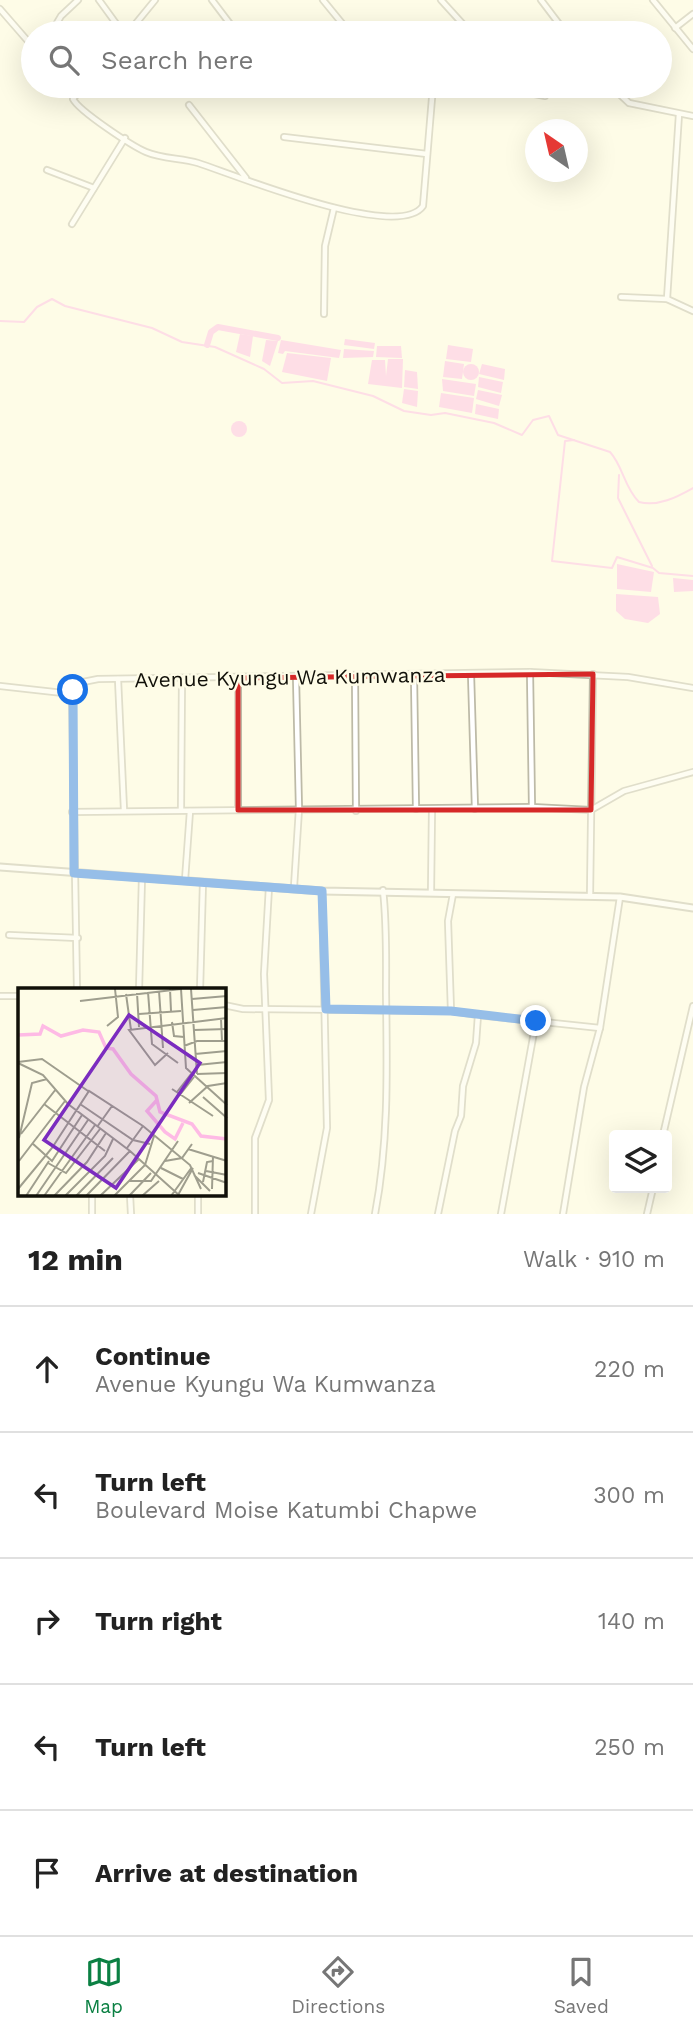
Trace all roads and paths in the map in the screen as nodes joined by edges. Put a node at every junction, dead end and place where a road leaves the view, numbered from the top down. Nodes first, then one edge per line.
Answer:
1 (78, 0) edge
2 (99, 0) edge
3 (155, 0) edge
4 (212, 0) edge
5 (323, 0) edge
6 (441, 0) edge
7 (541, 0) edge
8 (653, 0) edge
9 (0, 9) edge
10 (693, 13) edge
11 (58, 21) edge
12 (116, 21) edge
13 (136, 21) edge
14 (228, 21) edge
15 (340, 21) edge
16 (460, 21) edge
17 (557, 21) edge
18 (670, 21) edge
19 (672, 24) edge
20 (675, 28) junction
21 (21, 33) edge
22 (693, 49) edge
23 (75, 98) edge
24 (432, 98) edge
25 (624, 98) edge
26 (189, 105) dead end
27 (693, 110) edge
28 (683, 114) junction
29 (693, 116) edge
30 (284, 137) dead end
31 (125, 138) junction
32 (427, 154) junction
33 (47, 170) dead end
34 (248, 181) junction
35 (94, 188) junction
36 (334, 208) junction
37 (72, 224) dead end
38 (621, 297) dead end
39 (667, 299) junction
40 (693, 312) edge
41 (324, 314) dead end
42 (530, 672) junction
43 (471, 674) junction
44 (593, 674) junction
45 (355, 676) junction
46 (414, 676) junction
47 (296, 677) junction
48 (238, 678) junction
49 (182, 679) junction
50 (118, 680) junction
51 (0, 686) edge
52 (693, 688) edge
53 (72, 694) junction
54 (693, 772) edge
55 (533, 807) junction
56 (181, 809) junction
57 (299, 809) junction
58 (416, 809) junction
59 (432, 809) junction
60 (475, 809) junction
61 (124, 810) junction
62 (238, 810) junction
63 (591, 810) junction
64 (190, 811) junction
65 (356, 811) junction
66 (72, 812) junction
67 (0, 867) edge
68 (74, 873) junction
69 (142, 877) junction
70 (185, 880) junction
71 (203, 882) junction
72 (269, 886) junction
73 (294, 887) junction
74 (383, 890) junction
75 (322, 891) junction
76 (431, 892) junction
77 (453, 893) junction
78 (590, 896) junction
79 (620, 897) junction
80 (693, 908) edge
81 (9, 935) dead end
82 (78, 938) junction
83 (77, 988) edge
84 (139, 988) edge
85 (200, 988) edge
86 (0, 996) edge
87 (18, 996) edge
88 (226, 1006) edge
89 (693, 1006) edge
90 (267, 1008) junction
91 (326, 1009) junction
92 (387, 1009) junction
93 (451, 1011) junction
94 (478, 1015) junction
95 (536, 1021) junction
96 (600, 1028) junction
97 (664, 1130) edge
98 (652, 1193) edge
99 (92, 1196) edge
100 (130, 1196) edge
101 (198, 1196) edge
102 (92, 1214) edge
103 (131, 1214) edge
104 (198, 1214) edge
105 (255, 1214) edge
106 (311, 1214) edge
107 (375, 1214) edge
108 (438, 1214) edge
109 (501, 1214) edge
110 (563, 1214) edge
111 (647, 1214) edge

1 - 11 street
2 - 12 street
3 - 13 street
4 - 14 street
5 - 15 street
6 - 16 street
7 - 17 street
8 - 18 street
9 - 21 street
10 - 20 street
19 - 20 street
20 - 22 street
23 - 31 street
24 - 32 street
25 - 28 street
26 - 34 street
27 - 28 street
28 - 29 street
28 - 39 street
30 - 32 street
31 - 34 street
31 - 35 street
32 - 36 street
33 - 35 street
34 - 36 street
35 - 37 street
36 - 41 street
38 - 39 street
39 - 40 street
42 - 43 street, Avenue Kyungu Wa Kumwanza
42 - 44 street, Avenue Kyungu Wa Kumwanza
42 - 55 street
43 - 46 street, Avenue Kyungu Wa Kumwanza
43 - 60 street
44 - 52 street, Avenue Kyungu Wa Kumwanza
44 - 63 street
45 - 46 street, Avenue Kyungu Wa Kumwanza
45 - 47 street, Avenue Kyungu Wa Kumwanza
45 - 65 street
46 - 58 street
47 - 48 street, Avenue Kyungu Wa Kumwanza
47 - 57 street
48 - 49 street, Avenue Kyungu Wa Kumwanza
48 - 62 street
49 - 50 street, Avenue Kyungu Wa Kumwanza
49 - 56 street
50 - 53 street, Avenue Kyungu Wa Kumwanza
50 - 61 street
51 - 53 street
53 - 66 street
54 - 63 street
55 - 60 street
55 - 63 street
56 - 61 street
56 - 64 street
57 - 62 street
57 - 65 street
57 - 73 street
58 - 59 street
58 - 65 street
59 - 60 street
59 - 76 street
61 - 66 street
62 - 64 street
63 - 78 street
64 - 70 street
66 - 68 street
67 - 68 street
68 - 69 street
68 - 82 street
69 - 70 street
69 - 84 street
70 - 71 street
71 - 72 street
71 - 85 street
72 - 73 street
72 - 90 street
73 - 75 street
74 - 75 street
74 - 76 street
74 - 92 street
75 - 91 street
76 - 77 street
77 - 78 street
77 - 93 street
78 - 79 street
79 - 80 street
79 - 96 street
81 - 82 street
82 - 83 street
86 - 87 street
88 - 90 street
89 - 97 street
90 - 91 street
90 - 105 street
91 - 92 street
91 - 106 street
92 - 93 street
92 - 107 street
93 - 94 street
94 - 95 street
94 - 108 street
95 - 96 street
95 - 109 street
96 - 110 street
98 - 111 street
99 - 102 street
100 - 103 street
101 - 104 street

